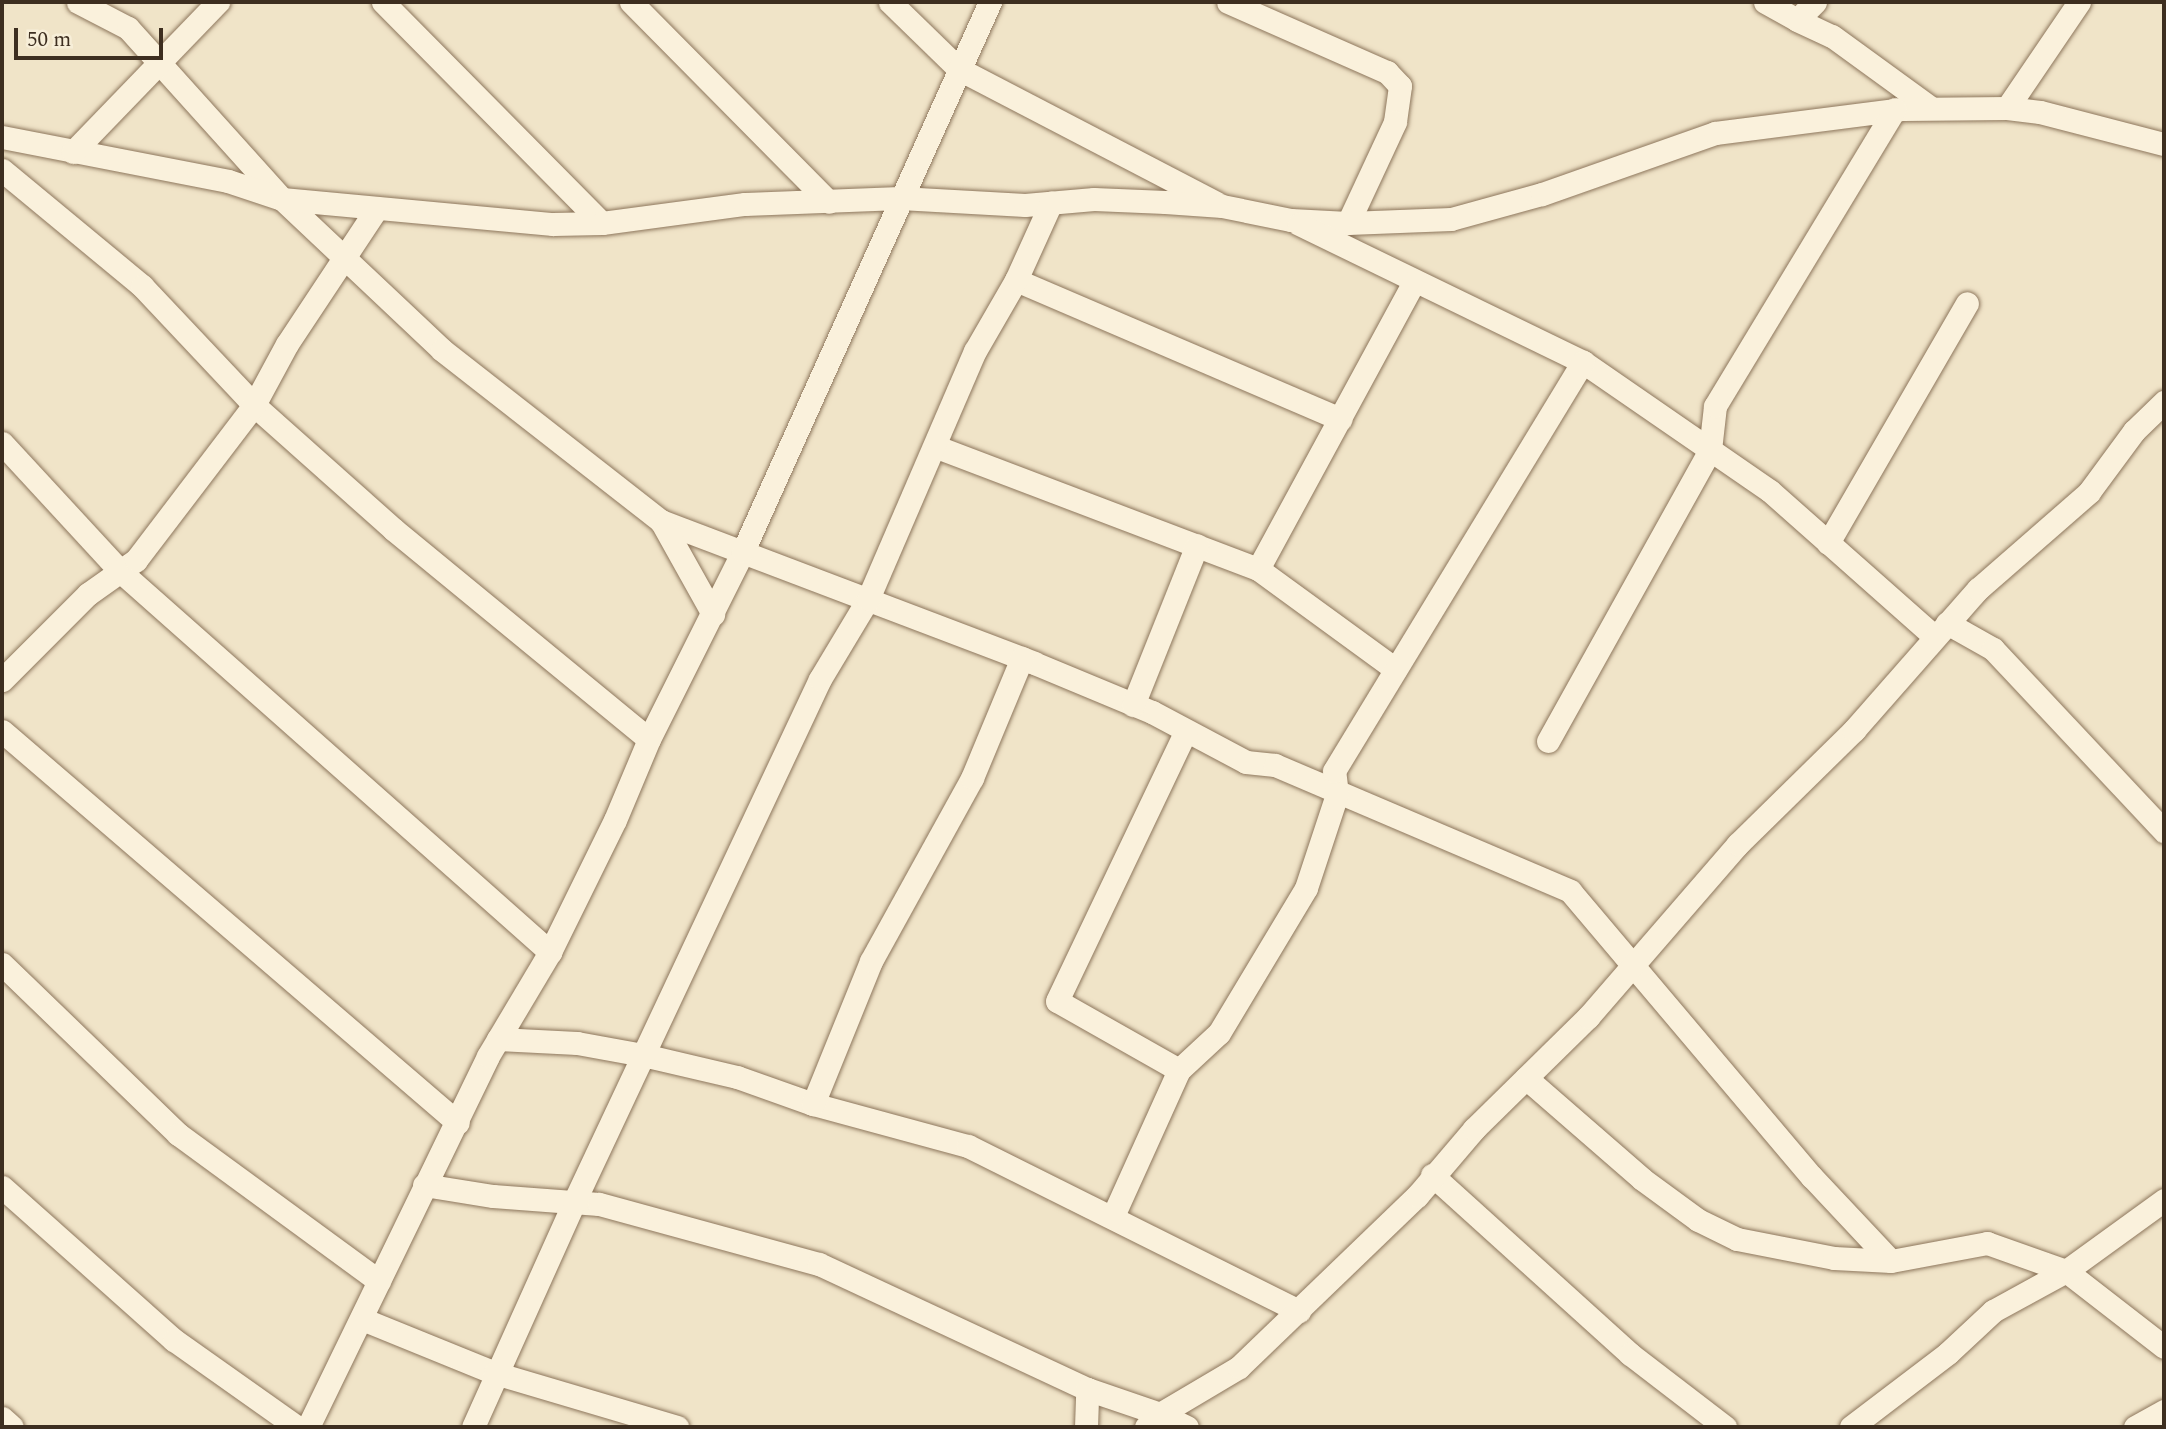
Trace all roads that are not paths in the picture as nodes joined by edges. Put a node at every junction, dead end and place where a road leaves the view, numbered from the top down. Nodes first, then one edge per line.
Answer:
1 (78, 2) edge
2 (218, 2) edge
3 (383, 2) edge
4 (631, 2) edge
5 (890, 2) edge
6 (990, 2) edge
7 (1228, 2) edge
8 (1765, 2) edge
9 (1815, 2) edge
10 (2079, 2) edge
11 (1797, 20) junction
12 (160, 61) junction
13 (959, 69) junction
14 (1931, 108) junction
15 (2007, 108) junction
16 (1895, 109) junction
17 (2, 137) edge
18 (2164, 144) edge
19 (73, 152) junction
20 (2, 170) edge
21 (900, 198) junction
22 (282, 199) junction
23 (829, 201) junction
24 (1051, 203) junction
25 (1222, 206) junction
26 (377, 208) junction
27 (1291, 220) junction
28 (602, 223) junction
29 (1348, 223) junction
30 (344, 259) junction
31 (1016, 280) junction
32 (1414, 282) junction
33 (1968, 303) dead end
34 (1583, 362) junction
35 (2164, 401) edge
36 (254, 405) junction
37 (1339, 419) junction
38 (2, 443) edge
39 (937, 447) junction
40 (1710, 450) junction
41 (662, 521) junction
42 (1828, 542) junction
43 (1198, 545) junction
44 (743, 551) junction
45 (1258, 569) junction
46 (120, 571) junction
47 (868, 599) junction
48 (713, 614) junction
49 (1941, 630) junction
50 (1022, 658) junction
51 (1395, 669) junction
52 (2, 681) edge
53 (1133, 705) junction
54 (2, 731) edge
55 (1186, 731) junction
56 (649, 739) junction
57 (1549, 741) dead end
58 (1337, 794) junction
59 (2164, 831) edge
60 (550, 952) junction
61 (2, 964) edge
62 (1636, 964) junction
63 (498, 1039) junction
64 (643, 1055) junction
65 (1179, 1070) junction
66 (1526, 1078) junction
67 (813, 1104) junction
68 (458, 1123) junction
69 (1432, 1175) junction
70 (424, 1185) junction
71 (2, 1187) edge
72 (2164, 1200) edge
73 (574, 1202) junction
74 (1112, 1216) junction
75 (1891, 1261) junction
76 (2066, 1271) junction
77 (379, 1281) junction
78 (1299, 1311) junction
79 (362, 1319) junction
80 (2164, 1347) edge
81 (495, 1373) junction
82 (1087, 1389) junction
83 (2164, 1411) edge
84 (2, 1418) edge
85 (1153, 1421) edge
86 (12, 1427) edge
87 (297, 1427) edge
88 (308, 1427) edge
89 (473, 1427) edge
90 (677, 1427) edge
91 (1086, 1427) edge
92 (1187, 1427) edge
93 (1725, 1427) edge
94 (1851, 1427) edge
95 (2135, 1427) edge

1 - 12 street
2 - 12 street
3 - 28 street
4 - 23 street
5 - 13 street
6 - 13 street
7 - 29 street
8 - 11 street
9 - 11 street
10 - 15 street
11 - 14 street
12 - 19 street
12 - 22 street
13 - 21 street
13 - 25 street
14 - 15 street
14 - 16 street
15 - 18 street
16 - 29 street
16 - 40 street
17 - 19 street
19 - 22 street
20 - 36 street
21 - 23 street
21 - 24 street
21 - 44 street
22 - 26 street
22 - 30 street
23 - 28 street
24 - 25 street
24 - 31 street
25 - 27 street
26 - 28 street
26 - 30 street
27 - 29 street
27 - 32 street
30 - 36 street
30 - 41 street
31 - 37 street
31 - 39 street
32 - 34 street
32 - 37 street
33 - 42 street
34 - 40 street
34 - 51 street
35 - 49 street
36 - 46 street
36 - 56 street
37 - 45 street
38 - 46 street
39 - 43 street
39 - 47 street
40 - 42 street
40 - 57 street
41 - 44 street
41 - 48 street
42 - 49 street
43 - 45 street
43 - 53 street
44 - 47 street
44 - 48 street
45 - 51 street
46 - 52 street
46 - 60 street
47 - 50 street
47 - 64 street
48 - 56 street
49 - 59 street
49 - 62 street
50 - 53 street
50 - 67 street
51 - 58 street
53 - 55 street
54 - 68 street
55 - 58 street
55 - 65 street
56 - 60 street
58 - 62 street
58 - 65 street
60 - 63 street
61 - 77 street
62 - 66 street
62 - 75 street
63 - 64 street
63 - 68 street
64 - 67 street
64 - 73 street
65 - 74 street
66 - 69 street
66 - 75 street
67 - 74 street
68 - 70 street
69 - 78 street
69 - 93 street
70 - 73 street
70 - 77 street
71 - 87 street
72 - 76 street
73 - 81 street
73 - 82 street
74 - 78 street
75 - 76 street
76 - 80 street
76 - 94 street
77 - 79 street
78 - 85 street
79 - 81 street
79 - 88 street
81 - 89 street
81 - 90 street
82 - 85 street
82 - 91 street
83 - 95 street
84 - 86 street
85 - 92 street

